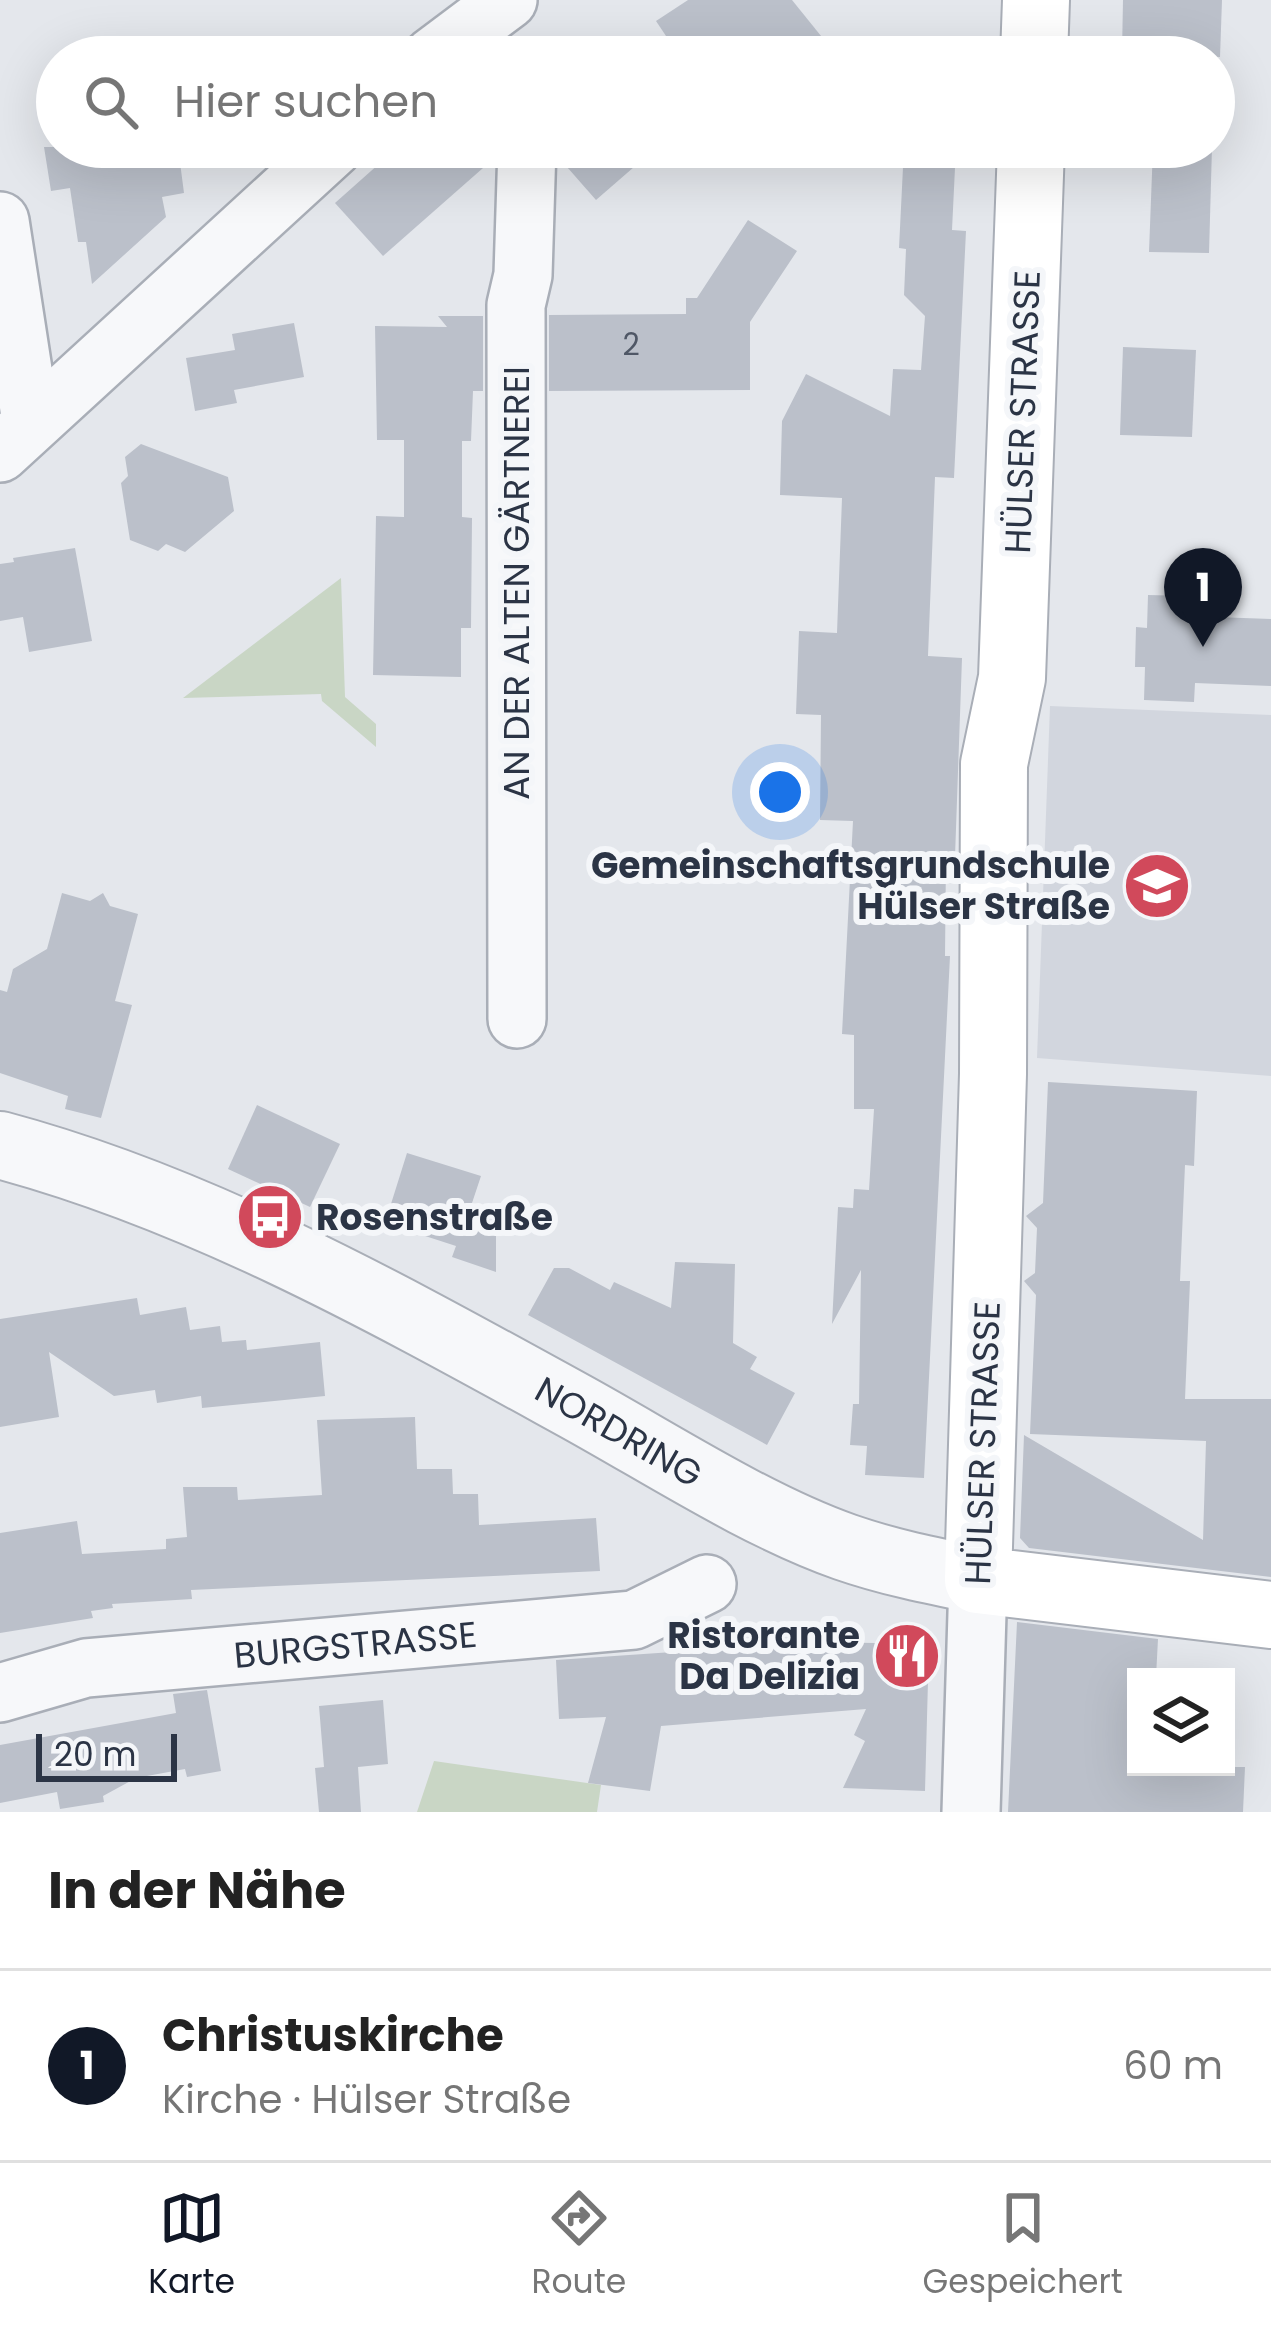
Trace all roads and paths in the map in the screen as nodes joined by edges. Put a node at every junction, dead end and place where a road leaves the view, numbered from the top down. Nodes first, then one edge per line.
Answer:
1 (508, 0) edge
2 (1036, 0) edge
3 (463, 36) edge
4 (1035, 36) edge
5 (311, 168) edge
6 (526, 168) edge
7 (1030, 168) edge
8 (0, 221) edge
9 (16, 438) edge
10 (517, 1019) dead end
11 (0, 1145) edge
12 (978, 1580) junction
13 (706, 1584) dead end
14 (1271, 1615) edge
15 (0, 1693) edge
16 (971, 1812) edge

1 - 3 street
2 - 4 main road
5 - 9 street
6 - 10 street, AN DER ALTEN GÄRTNEREI
7 - 12 main road, HÜLSER STRASSE
8 - 9 street
11 - 12 street, NORDRING
12 - 14 main road, NORDRING
12 - 16 street, HÜLSER STRASSE
13 - 15 street, BURGSTRASSE

